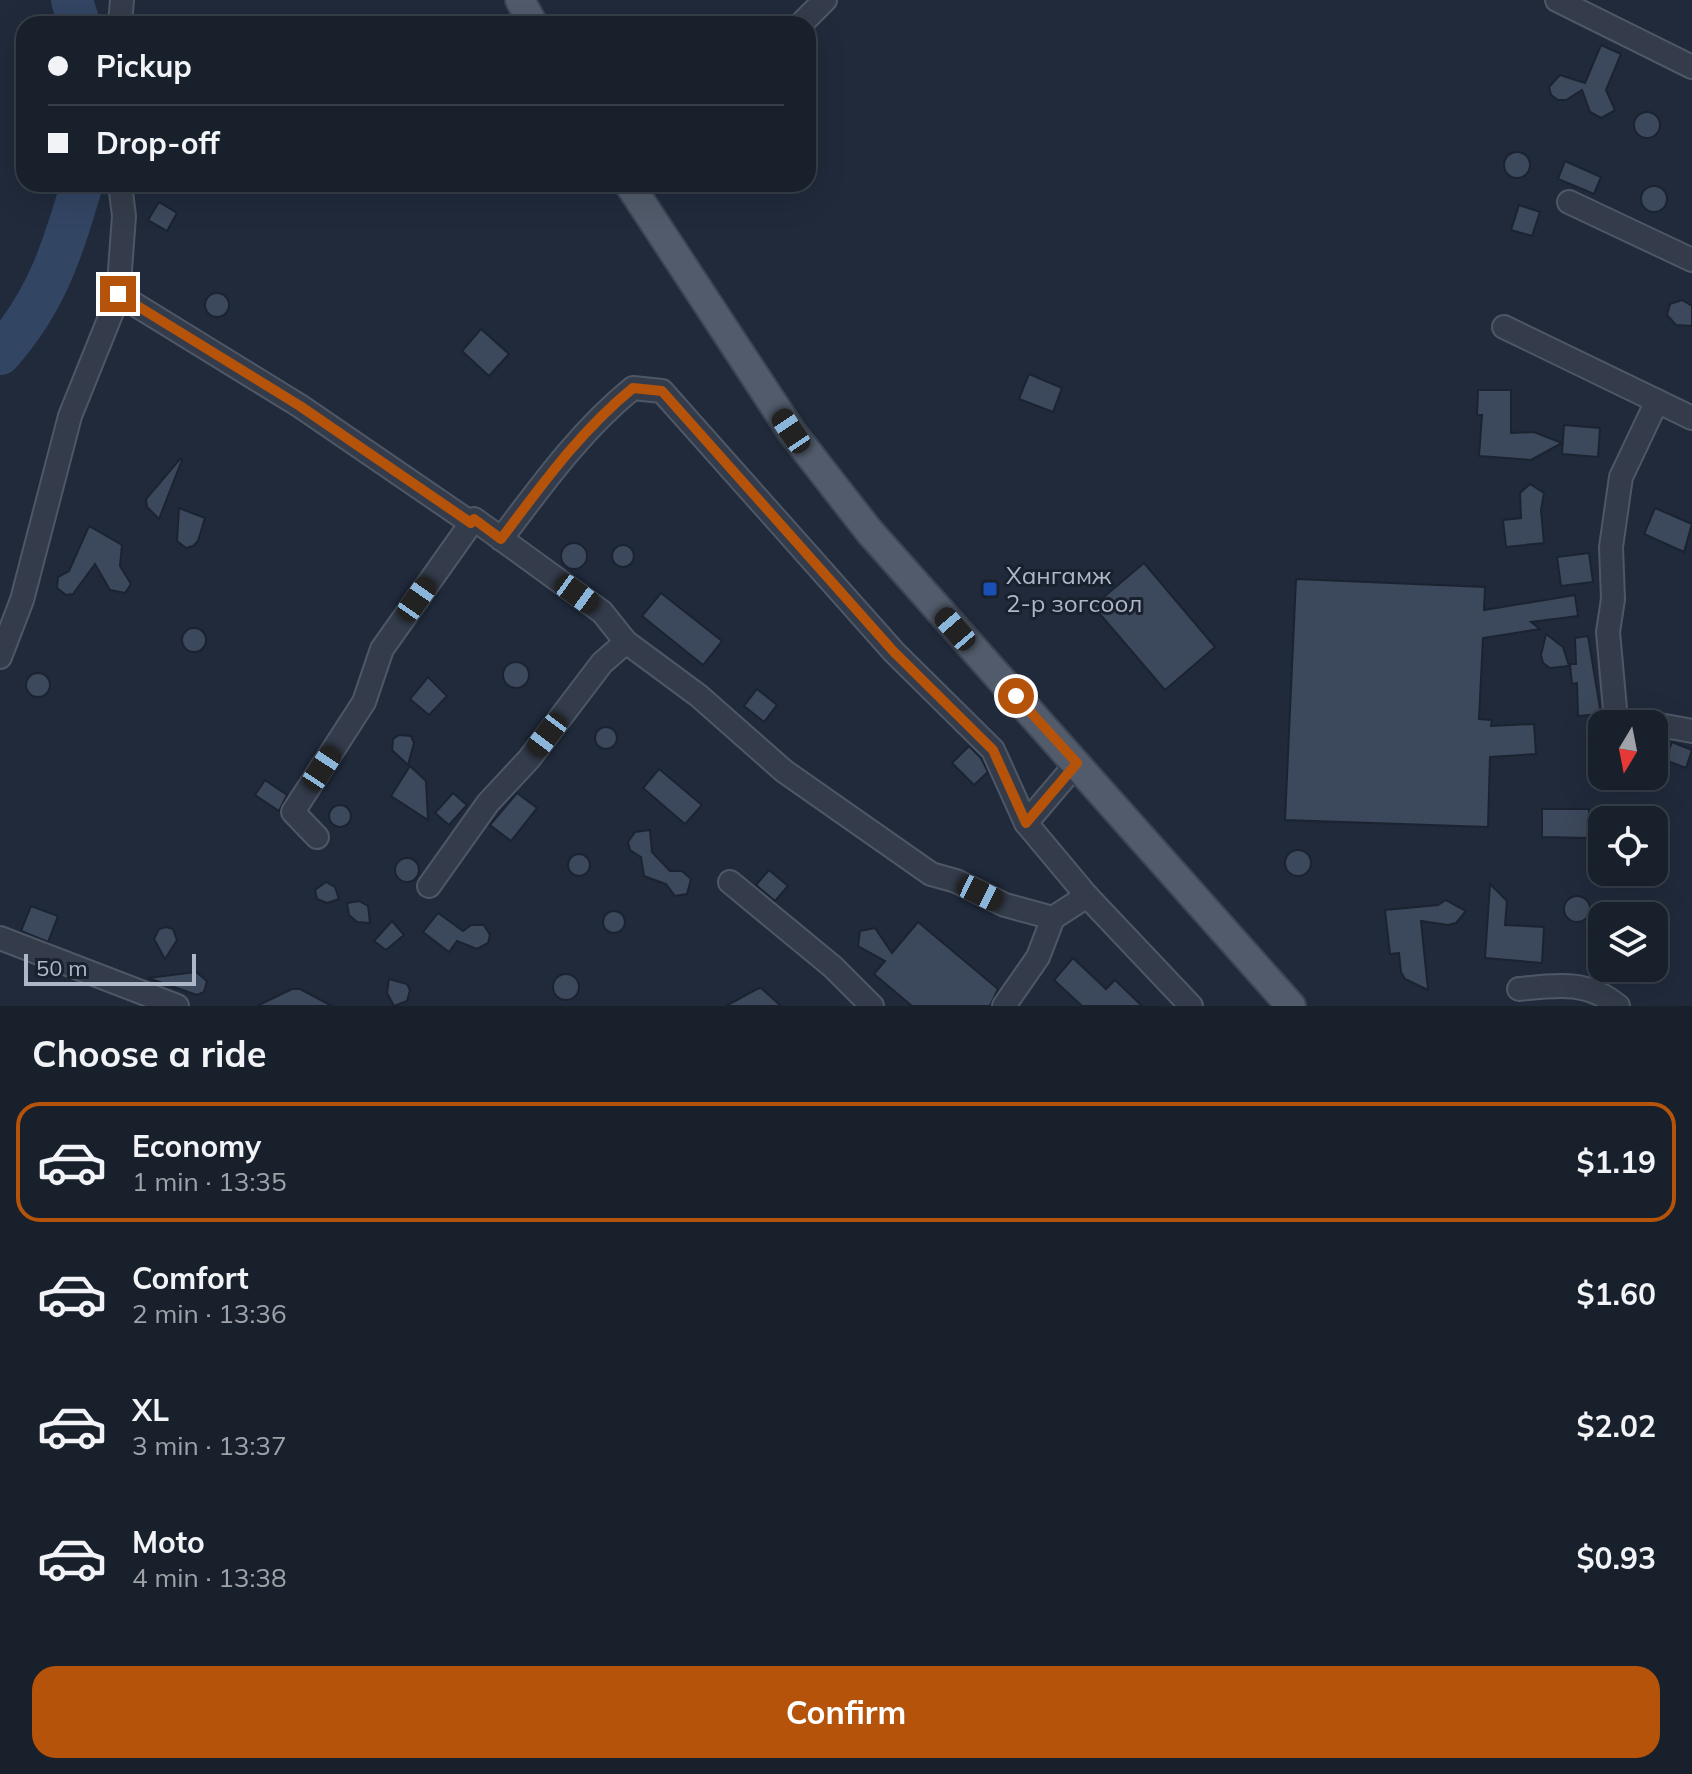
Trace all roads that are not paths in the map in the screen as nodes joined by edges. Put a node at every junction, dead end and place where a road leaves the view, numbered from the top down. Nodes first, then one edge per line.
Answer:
1 (825, 0) edge
2 (1557, 0) edge
3 (809, 16) edge
4 (1692, 67) edge
5 (121, 192) edge
6 (637, 192) edge
7 (1569, 202) dead end
8 (1692, 260) edge
9 (118, 294) junction
10 (1504, 327) dead end
11 (1657, 401) junction
12 (1692, 418) edge
13 (471, 523) junction
14 (501, 539) junction
15 (626, 642) junction
16 (0, 657) edge
17 (1615, 710) edge
18 (1668, 727) edge
19 (1692, 731) edge
20 (1077, 763) junction
21 (1026, 823) junction
22 (317, 837) dead end
23 (730, 882) dead end
24 (429, 886) dead end
25 (1087, 896) junction
26 (1053, 918) junction
27 (0, 938) edge
28 (1519, 989) dead end
29 (177, 1006) edge
30 (872, 1006) edge
31 (1004, 1006) edge
32 (1191, 1006) edge
33 (1291, 1006) edge
34 (1618, 1006) edge

1 - 3 street
2 - 4 street
5 - 9 street
6 - 20 main road
7 - 8 street
9 - 13 street
9 - 16 street
10 - 11 street
11 - 12 street
11 - 17 street
13 - 14 street
13 - 22 street
14 - 15 street
14 - 21 street
15 - 24 street
15 - 26 street
18 - 19 street
20 - 21 street
20 - 33 main road
21 - 25 street
23 - 30 street
25 - 26 street
25 - 32 street
26 - 31 street
27 - 29 street
28 - 34 street

